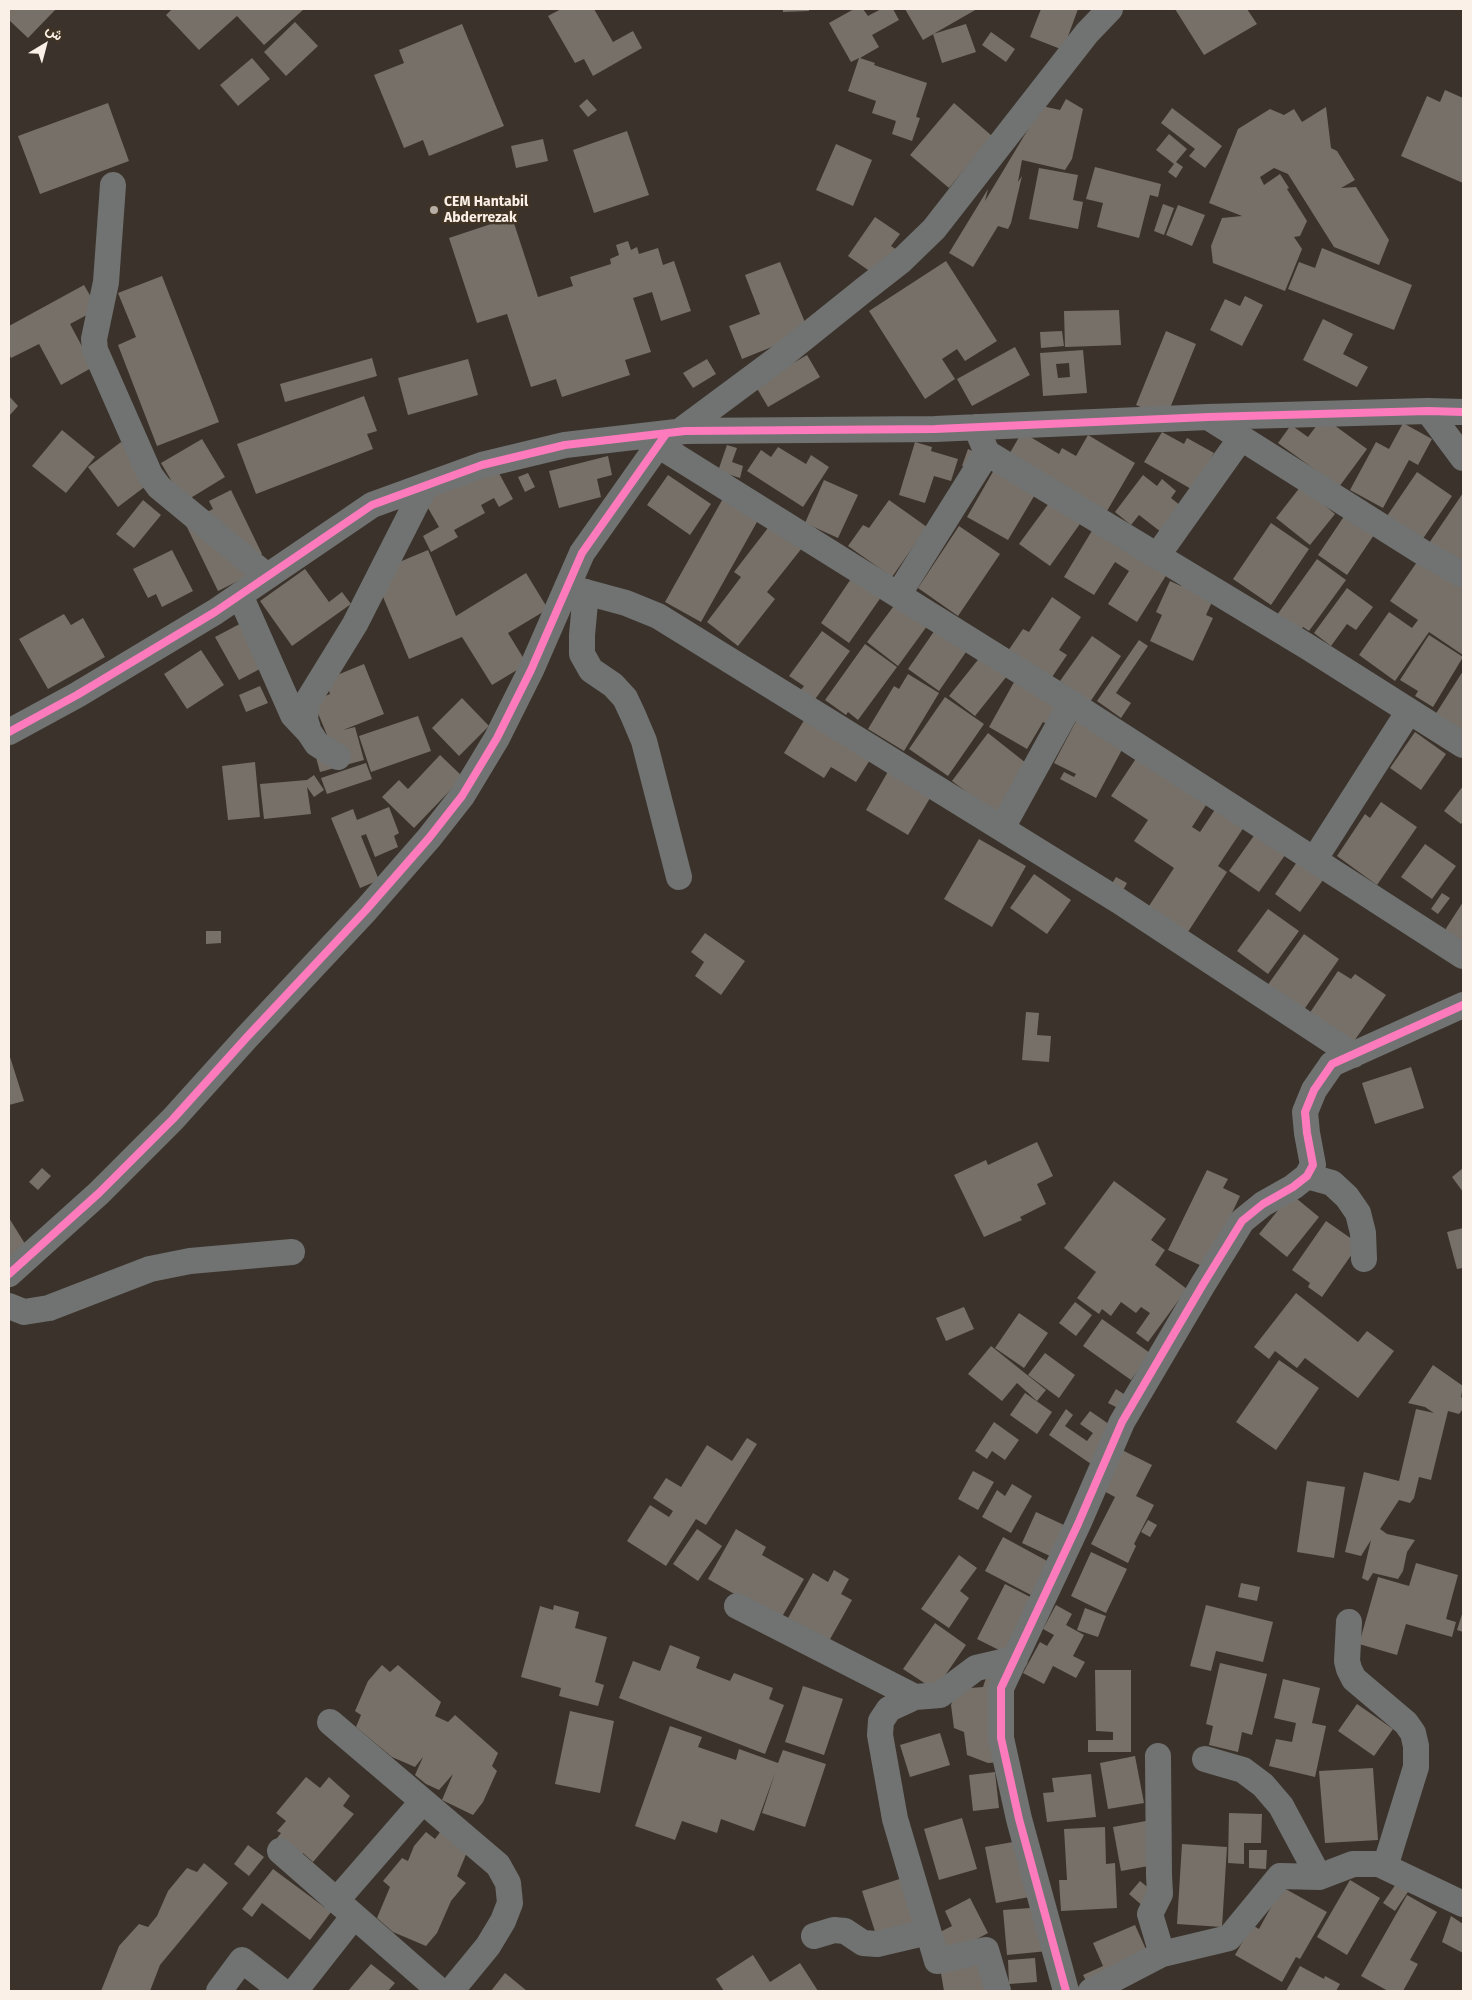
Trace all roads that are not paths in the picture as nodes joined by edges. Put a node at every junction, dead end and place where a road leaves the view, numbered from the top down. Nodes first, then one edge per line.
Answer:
1 (1110, 9) edge
2 (112, 184) dead end
3 (1428, 411) junction
4 (1463, 412) edge
5 (1208, 418) junction
6 (976, 427) junction
7 (667, 437) junction
8 (1241, 438) junction
9 (987, 453) junction
10 (1463, 458) edge
11 (425, 486) junction
12 (1157, 556) junction
13 (1463, 575) edge
14 (267, 576) junction
15 (576, 590) junction
16 (240, 595) junction
17 (898, 595) junction
18 (1071, 703) junction
19 (1409, 711) junction
20 (9, 732) edge
21 (309, 732) junction
22 (1463, 745) edge
23 (338, 757) dead end
24 (1002, 828) junction
25 (1314, 860) junction
26 (679, 877) dead end
27 (1463, 956) edge
28 (1463, 1005) edge
29 (1353, 1054) junction
30 (1307, 1176) junction
31 (292, 1252) dead end
32 (1364, 1259) dead end
33 (9, 1274) edge
34 (9, 1306) edge
35 (737, 1606) dead end
36 (1349, 1622) dead end
37 (1015, 1658) junction
38 (915, 1697) junction
39 (330, 1722) dead end
40 (1158, 1756) dead end
41 (1206, 1759) dead end
42 (422, 1801) junction
43 (280, 1851) dead end
44 (1385, 1867) junction
45 (1319, 1877) junction
46 (1463, 1904) edge
47 (345, 1908) junction
48 (928, 1932) junction
49 (814, 1936) dead end
50 (1162, 1954) junction
51 (220, 1991) edge
52 (282, 1991) edge
53 (295, 1991) edge
54 (440, 1991) edge
55 (451, 1991) edge
56 (998, 1991) edge
57 (1066, 1991) edge
58 (1090, 1991) edge

1 - 7 street
2 - 14 street
3 - 4 street
3 - 5 street
3 - 10 street
5 - 6 street
5 - 8 street
6 - 7 street
6 - 9 street
7 - 11 street
7 - 15 street
7 - 17 street
8 - 12 street
8 - 13 street
9 - 12 street
9 - 17 street
11 - 14 street
11 - 21 street
12 - 19 street
14 - 16 street
15 - 24 street
15 - 26 street
15 - 33 street
16 - 20 street
16 - 21 street
17 - 18 street
18 - 24 street
18 - 25 street
19 - 22 street
19 - 25 street
21 - 23 street
24 - 29 street
25 - 27 street
28 - 29 street
29 - 30 street
30 - 32 street
30 - 37 street
31 - 34 street
35 - 38 street
36 - 44 street
37 - 38 street
37 - 57 street
38 - 48 street
39 - 42 street
40 - 50 street
41 - 45 street
42 - 47 street
42 - 55 street
43 - 47 street
44 - 45 street
44 - 46 street
45 - 50 street
47 - 53 street
47 - 54 street
48 - 49 street
48 - 56 street
50 - 58 street
51 - 52 street

